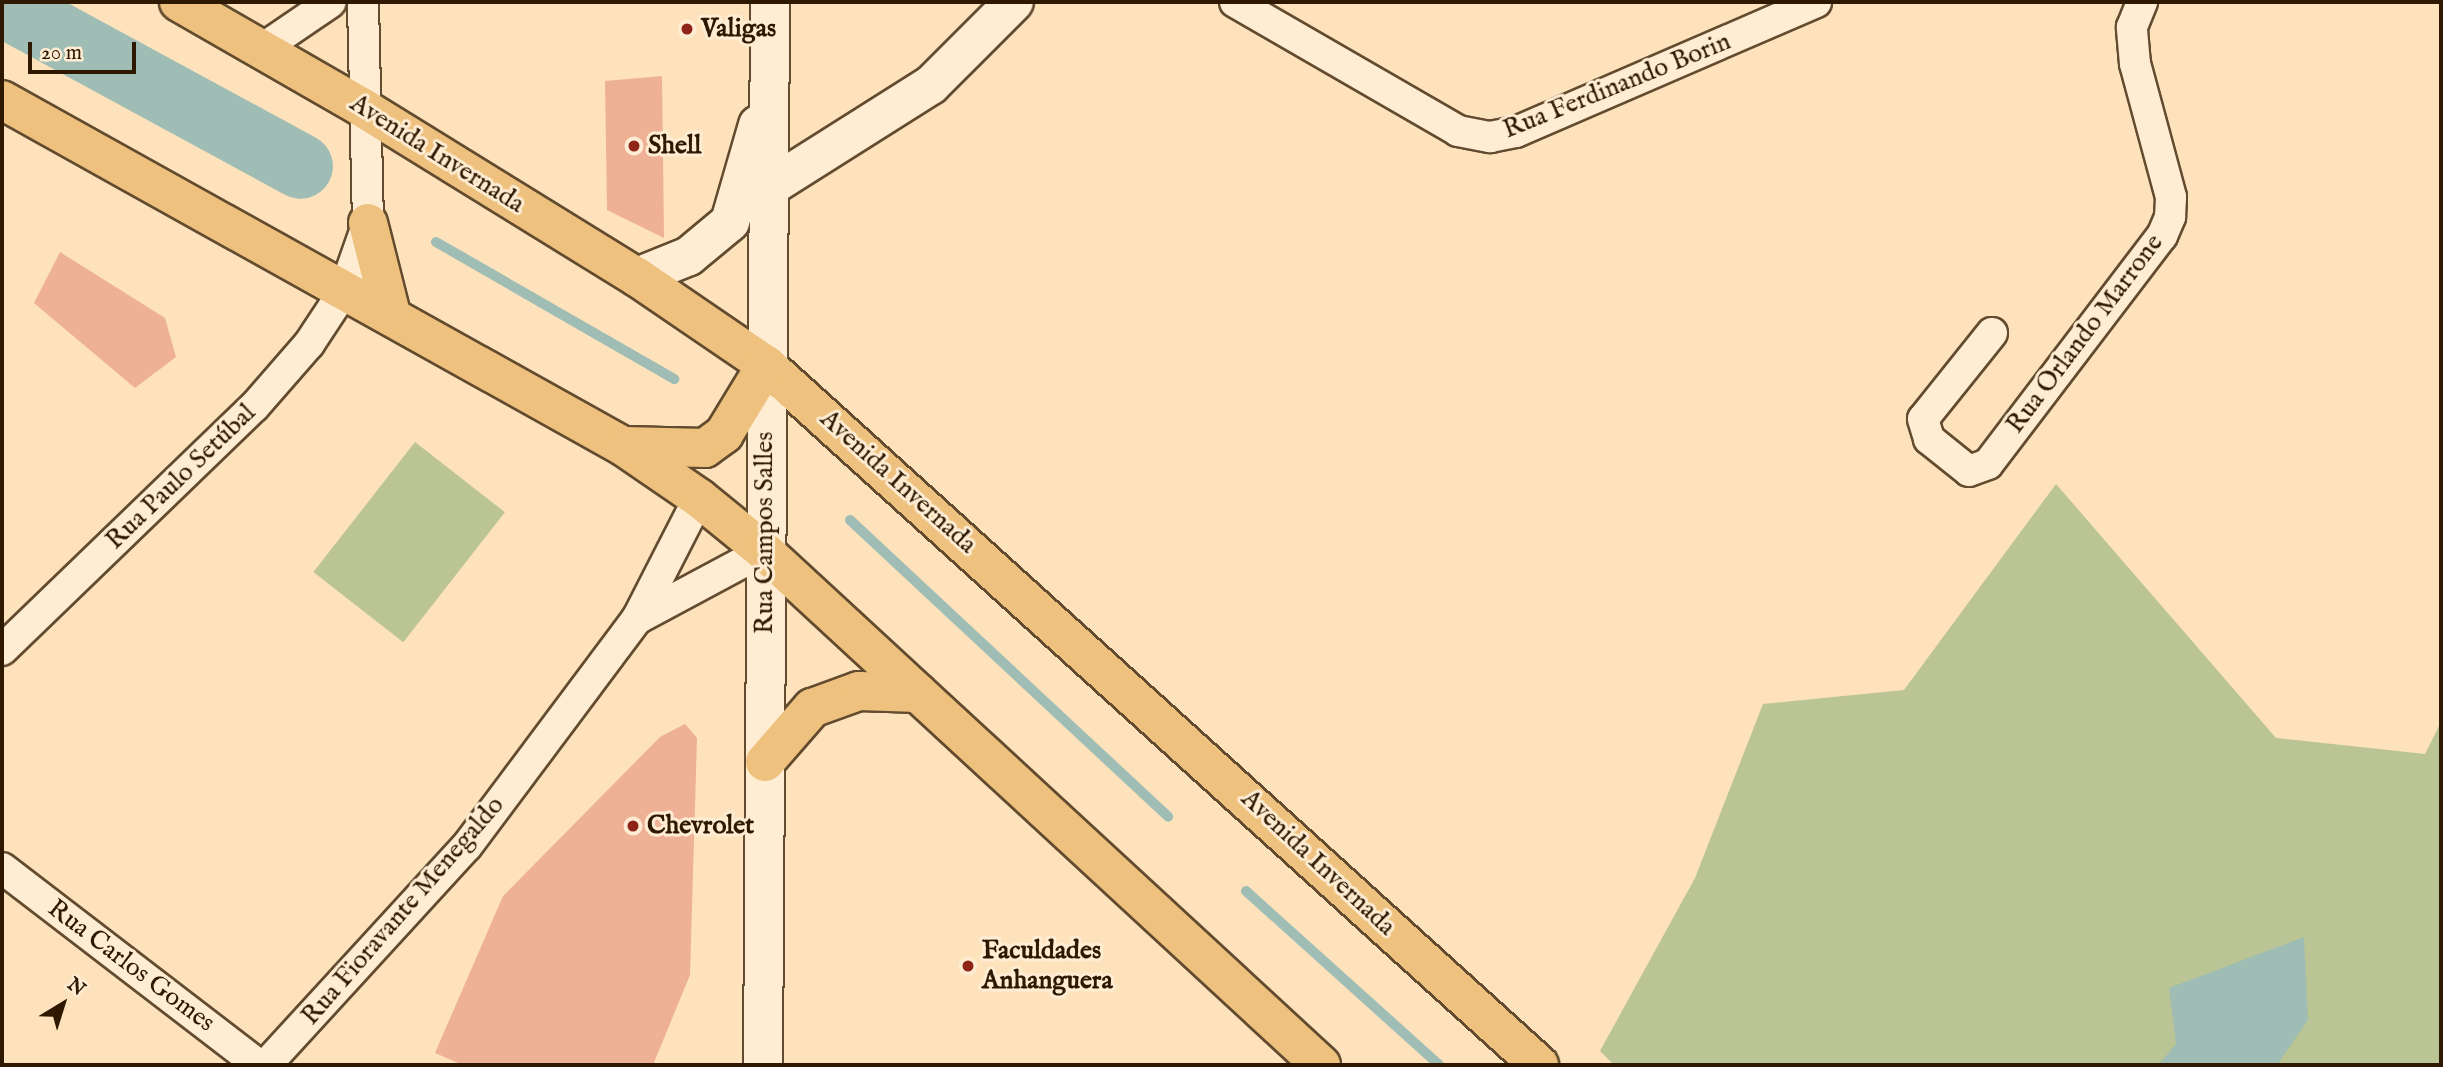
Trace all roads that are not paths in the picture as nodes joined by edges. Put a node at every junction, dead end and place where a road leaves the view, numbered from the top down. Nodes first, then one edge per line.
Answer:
1 (179, 2) edge
2 (331, 2) edge
3 (363, 2) edge
4 (770, 2) edge
5 (1014, 2) edge
6 (1235, 2) edge
7 (1816, 2) edge
8 (2143, 2) edge
9 (262, 49) junction
10 (767, 96) junction
11 (2, 100) edge
12 (363, 107) junction
13 (771, 186) junction
14 (368, 223) junction
15 (637, 277) junction
16 (344, 290) junction
17 (391, 314) junction
18 (1992, 333) dead end
19 (766, 365) junction
20 (623, 446) junction
21 (699, 498) junction
22 (764, 551) junction
23 (637, 619) junction
24 (2, 650) edge
25 (918, 693) junction
26 (765, 762) junction
27 (2, 867) edge
28 (259, 1065) edge
29 (266, 1065) edge
30 (763, 1065) edge
31 (1321, 1065) edge
32 (1539, 1065) edge

1 - 9 main road, Avenida Invernada
2 - 9 street
3 - 12 street
4 - 10 main road, Rua Campos Salles
5 - 13 main road
6 - 7 street, Rua Ferdinando Borin
8 - 18 street, Rua Orlando Marrone
9 - 12 main road, Avenida Invernada
10 - 13 main road, Rua Campos Salles
10 - 15 main road
11 - 16 main road
12 - 14 street
12 - 15 main road, Avenida Invernada
13 - 19 main road, Rua Campos Salles
14 - 16 street, Rua Paulo Setúbal
14 - 17 main road
15 - 19 main road, Avenida Invernada
16 - 17 main road
16 - 24 street, Rua Paulo Setúbal
17 - 20 main road
19 - 20 main road
19 - 22 main road, Rua Campos Salles
19 - 32 main road, Avenida Invernada
20 - 21 main road
21 - 22 main road
21 - 23 street, Rua Fioravante Menegaldo
22 - 23 street, Rua Fioravante Menegaldo
22 - 25 main road
22 - 26 main road, Rua Campos Salles
23 - 29 street, Rua Fioravante Menegaldo
25 - 26 main road
25 - 31 main road
26 - 30 main road, Rua Campos Salles
27 - 28 street, Rua Carlos Gomes

